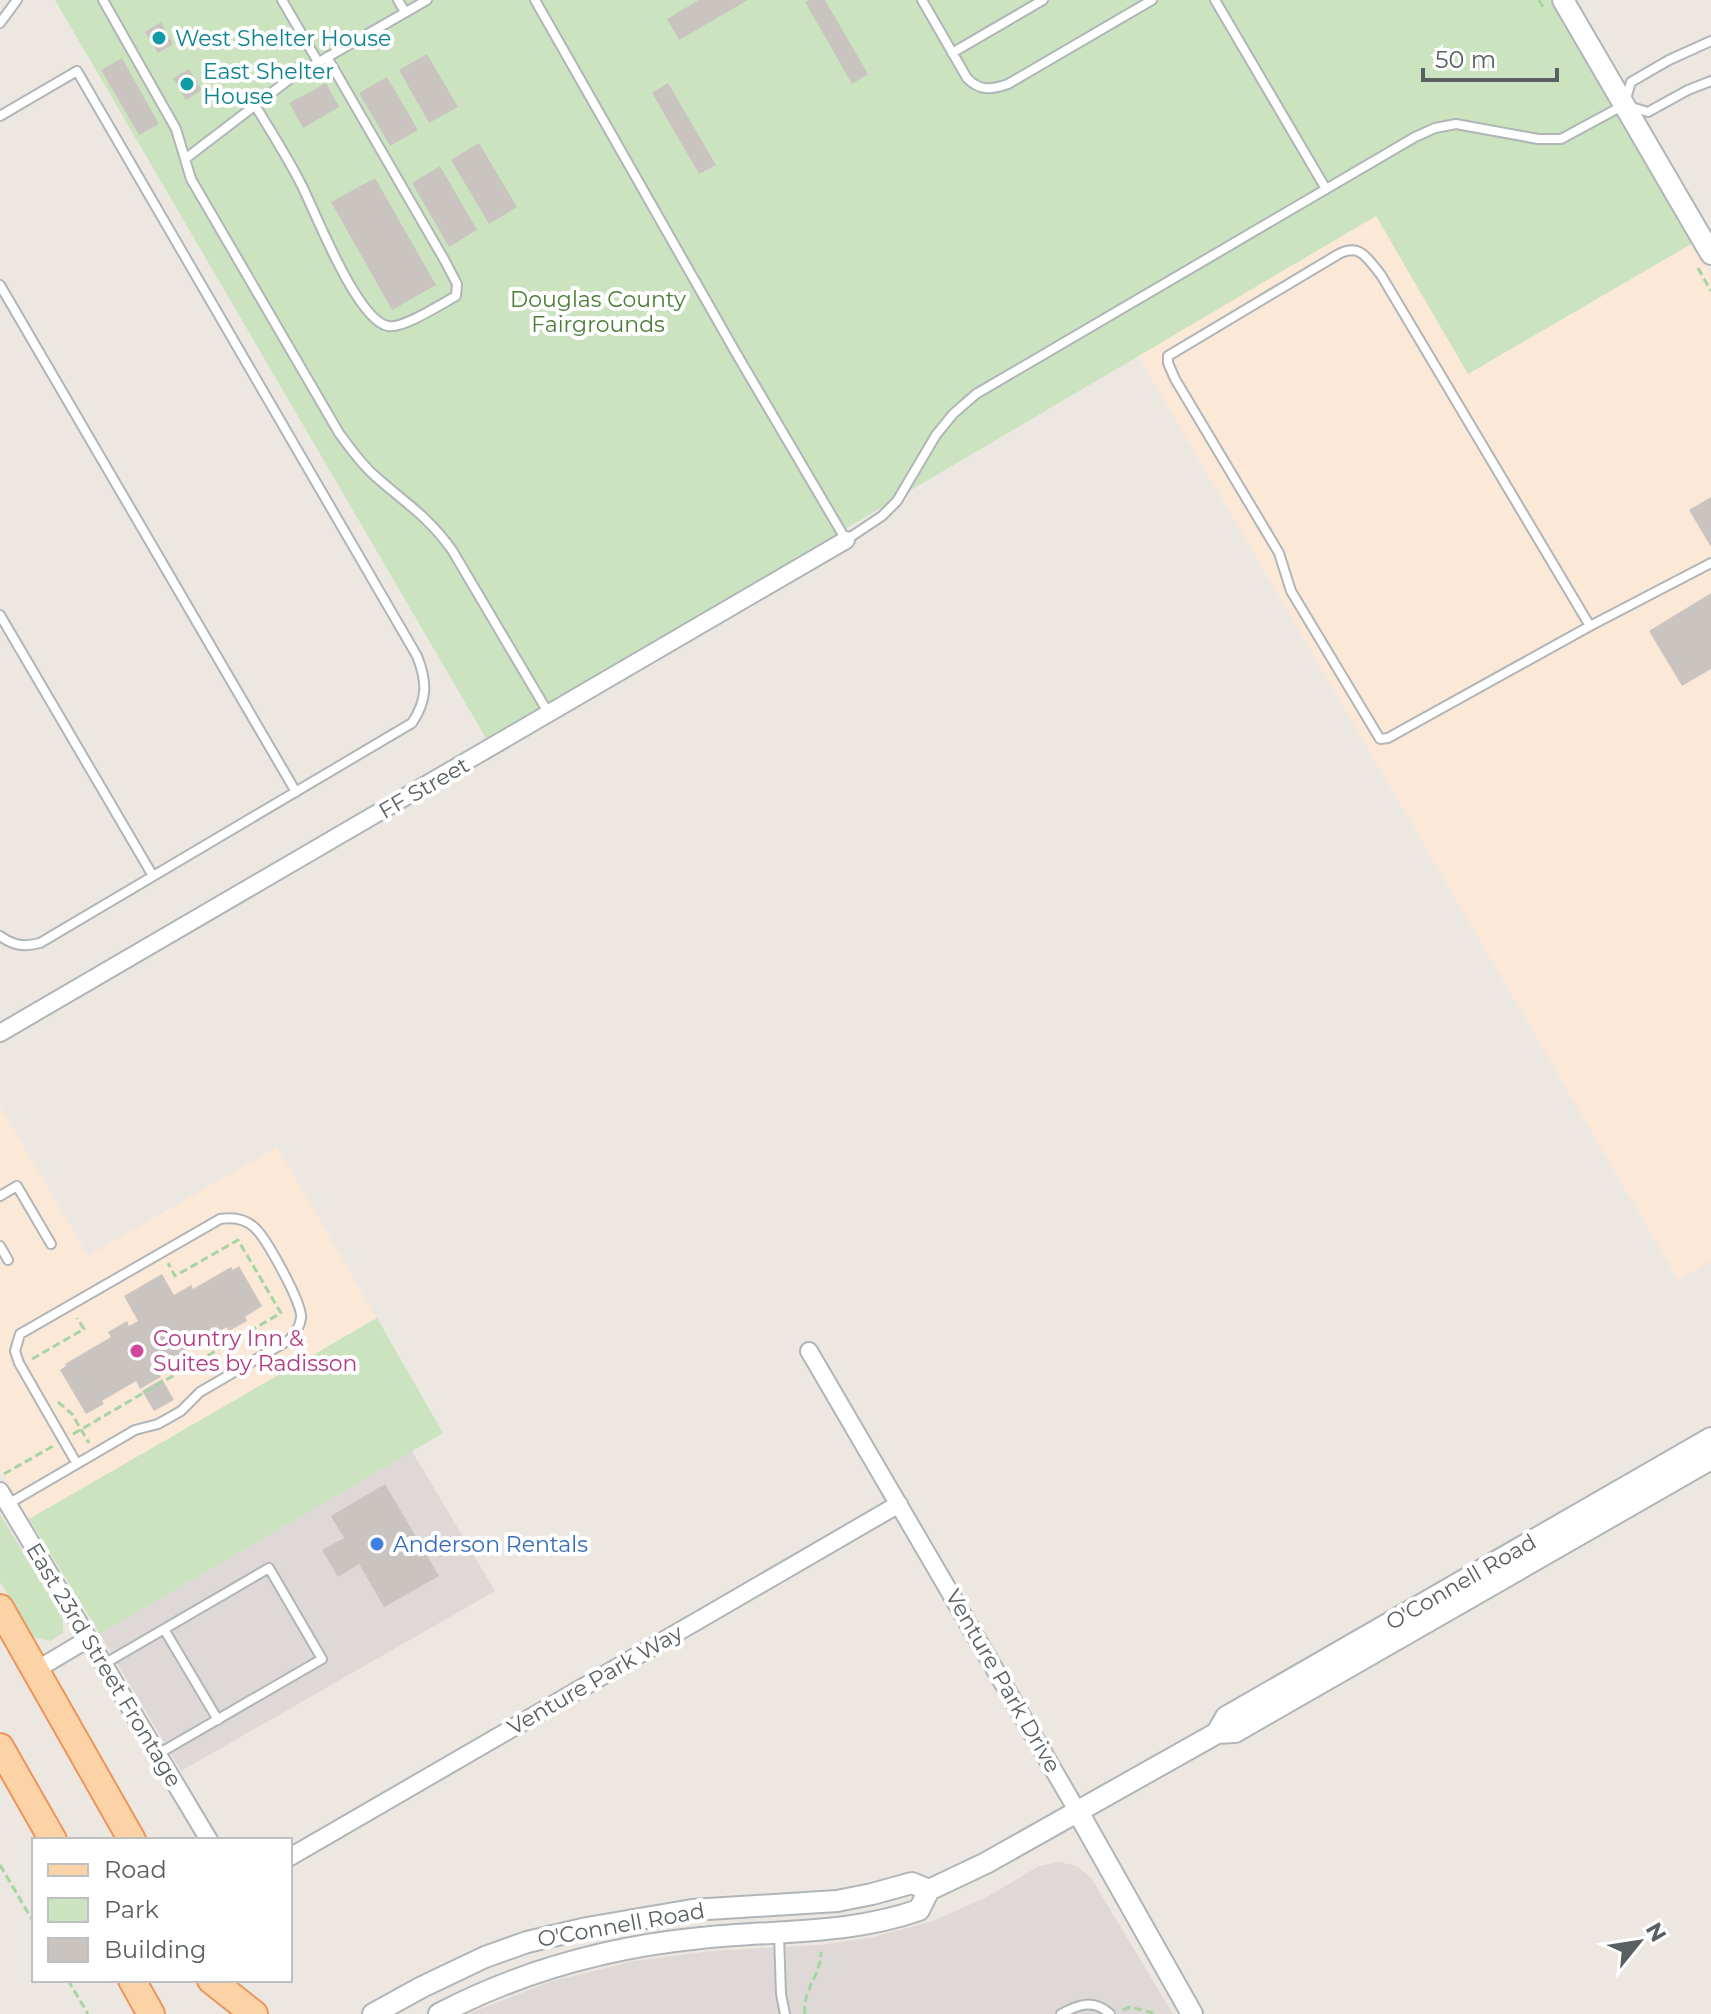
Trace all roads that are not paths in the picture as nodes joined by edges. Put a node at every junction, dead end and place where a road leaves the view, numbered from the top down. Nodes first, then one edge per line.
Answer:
1 (17, 0) edge
2 (103, 0) edge
3 (282, 0) edge
4 (398, 0) edge
5 (427, 0) edge
6 (535, 0) edge
7 (934, 0) edge
8 (1043, 0) edge
9 (1152, 0) edge
10 (1215, 0) edge
11 (1563, 0) edge
12 (923, 3) edge
13 (405, 12) junction
14 (0, 23) edge
15 (1711, 41) edge
16 (952, 53) junction
17 (322, 60) junction
18 (1711, 81) edge
19 (255, 105) junction
20 (1624, 105) junction
21 (0, 116) edge
22 (185, 159) junction
23 (1326, 189) junction
24 (1711, 254) edge
25 (0, 285) edge
26 (846, 540) junction
27 (1711, 563) edge
28 (0, 615) edge
29 (1590, 626) junction
30 (549, 715) junction
31 (296, 792) junction
32 (153, 876) junction
33 (0, 936) edge
34 (0, 1033) edge
35 (0, 1196) edge
36 (51, 1244) dead end
37 (0, 1246) edge
38 (8, 1260) dead end
39 (809, 1351) dead end
40 (1711, 1438) edge
41 (1711, 1459) edge
42 (77, 1464) junction
43 (4, 1497) edge
44 (899, 1504) junction
45 (0, 1608) edge
46 (164, 1629) junction
47 (88, 1639) junction
48 (104, 1664) junction
49 (36, 1670) junction
50 (218, 1720) junction
51 (1217, 1733) junction
52 (0, 1747) edge
53 (157, 1755) junction
54 (1078, 1812) junction
55 (52, 1838) edge
56 (131, 1838) edge
57 (208, 1838) edge
58 (292, 1856) edge
59 (929, 1890) junction
60 (779, 1934) junction
61 (133, 1982) edge
62 (212, 1982) edge
63 (214, 1982) edge
64 (151, 2014) edge
65 (230, 2014) edge
66 (254, 2014) edge
67 (373, 2014) edge
68 (439, 2014) edge
69 (785, 2014) edge
70 (1061, 2014) edge
71 (1110, 2014) edge
72 (1192, 2014) edge

1 - 14 lane
2 - 22 lane
3 - 17 lane
4 - 13 lane
5 - 13 lane
6 - 26 lane
7 - 12 lane
8 - 16 lane
9 - 16 lane
10 - 23 lane
11 - 20 street
12 - 16 lane
13 - 17 lane
15 - 20 lane
17 - 19 lane
17 - 19 lane
18 - 20 lane
19 - 22 lane
20 - 23 lane
20 - 24 street
21 - 31 lane
22 - 30 lane
23 - 26 lane
25 - 31 lane
26 - 30 street, FF Street
27 - 29 lane
28 - 32 lane
29 - 29 lane
30 - 34 street, FF Street
31 - 32 lane
32 - 33 lane
35 - 36 lane
37 - 38 lane
39 - 44 street, Venture Park Drive
40 - 51 street, O'Connell Road
41 - 51 street, O'Connell Road
42 - 42 lane
42 - 43 lane
43 - 47 street, East 23rd Street Frontage
44 - 54 street, Venture Park Drive
44 - 58 street, Venture Park Way
45 - 49 main road
46 - 48 lane
46 - 50 lane
46 - 50 lane
47 - 48 street, East 23rd Street Frontage
47 - 49 street
48 - 53 street, East 23rd Street Frontage
49 - 56 main road
50 - 53 lane
51 - 54 street, O'Connell Road
52 - 55 main road
53 - 57 street, East 23rd Street Frontage
54 - 59 street, O'Connell Road
54 - 72 street, Venture Park Drive
59 - 60 street, O'Connell Road
59 - 67 street, O'Connell Road
60 - 68 street, O'Connell Road
60 - 69 lane
61 - 64 main road
62 - 65 main road
63 - 66 main road
70 - 71 lane

